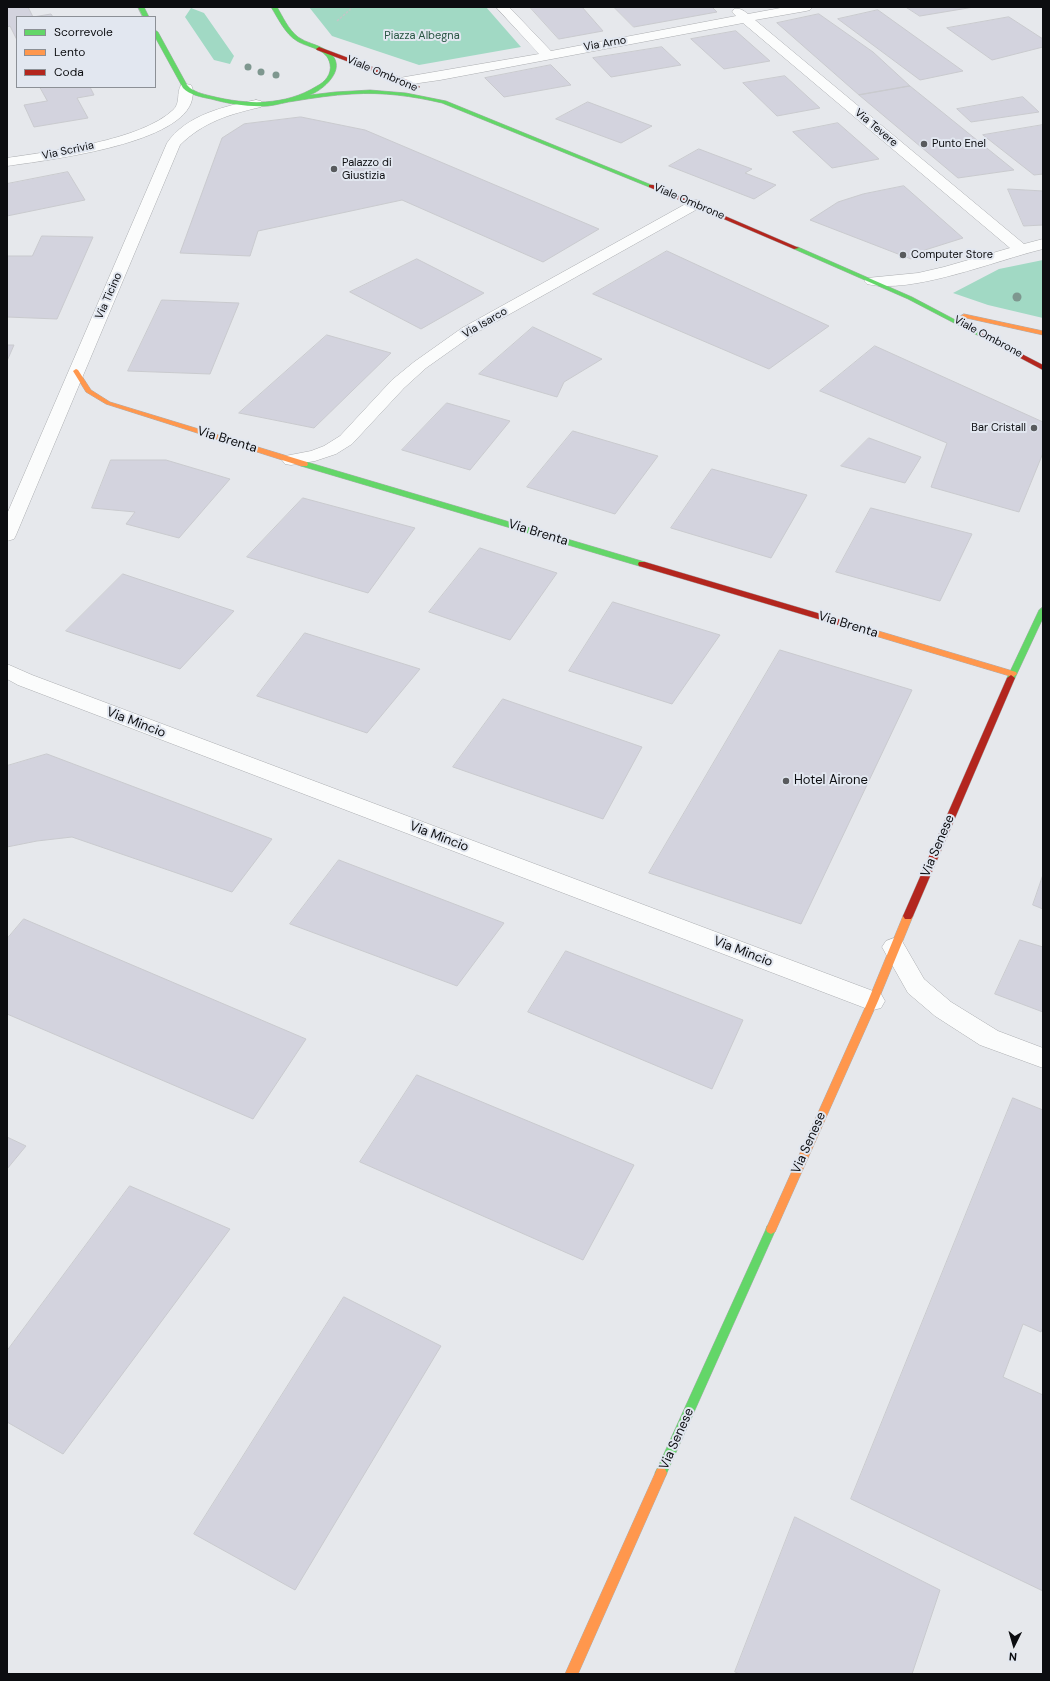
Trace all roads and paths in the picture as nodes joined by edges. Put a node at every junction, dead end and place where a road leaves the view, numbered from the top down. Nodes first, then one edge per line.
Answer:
1 (141, 7) edge
2 (274, 7) edge
3 (502, 7) edge
4 (732, 7) edge
5 (806, 7) edge
6 (146, 16) edge
7 (746, 19) junction
8 (156, 34) edge
9 (320, 49) junction
10 (547, 55) junction
11 (405, 81) junction
12 (186, 88) junction
13 (297, 99) junction
14 (444, 102) junction
15 (256, 104) junction
16 (128, 138) junction
17 (169, 153) junction
18 (7, 162) edge
19 (696, 204) junction
20 (1043, 244) edge
21 (1020, 249) junction
22 (872, 281) junction
23 (932, 308) junction
24 (1043, 333) edge
25 (1043, 368) edge
26 (76, 371) junction
27 (291, 460) junction
28 (7, 535) edge
29 (1043, 610) edge
30 (7, 672) edge
31 (1013, 674) junction
32 (894, 947) junction
33 (873, 1001) junction
34 (1043, 1058) edge
35 (571, 1674) edge

1 - 6 main road
2 - 9 main road, Viale Ombrone
3 - 10 street
4 - 7 street, Via Tevere
5 - 7 street, Via Arno
7 - 10 street, Via Arno
7 - 21 street, Via Tevere
8 - 12 main road
9 - 11 main road, Viale Ombrone
9 - 13 main road
10 - 11 street, Via Arno
11 - 14 main road, Viale Ombrone
12 - 15 main road, Viale Ombrone
12 - 16 street, Via Scrivia
13 - 14 main road, Viale Ombrone
13 - 15 main road, Viale Ombrone
14 - 19 main road, Viale Ombrone
15 - 17 street, Via Ticino
16 - 17 street, Via Scrivia
16 - 18 street, Via Scrivia
17 - 26 street, Via Ticino
19 - 22 main road, Viale Ombrone
19 - 27 street, Via Isarco
20 - 21 street
21 - 22 street
22 - 23 main road, Viale Ombrone
23 - 24 main road, Viale Ombrone
23 - 25 main road, Viale Ombrone
26 - 27 main road, Via Brenta
26 - 28 street, Via Ticino
27 - 31 main road, Via Brenta
29 - 31 main road, Via Senese
30 - 33 street, Via Mincio
31 - 32 main road, Via Senese
32 - 33 main road, Via Senese
32 - 34 street
33 - 35 main road, Via Senese

